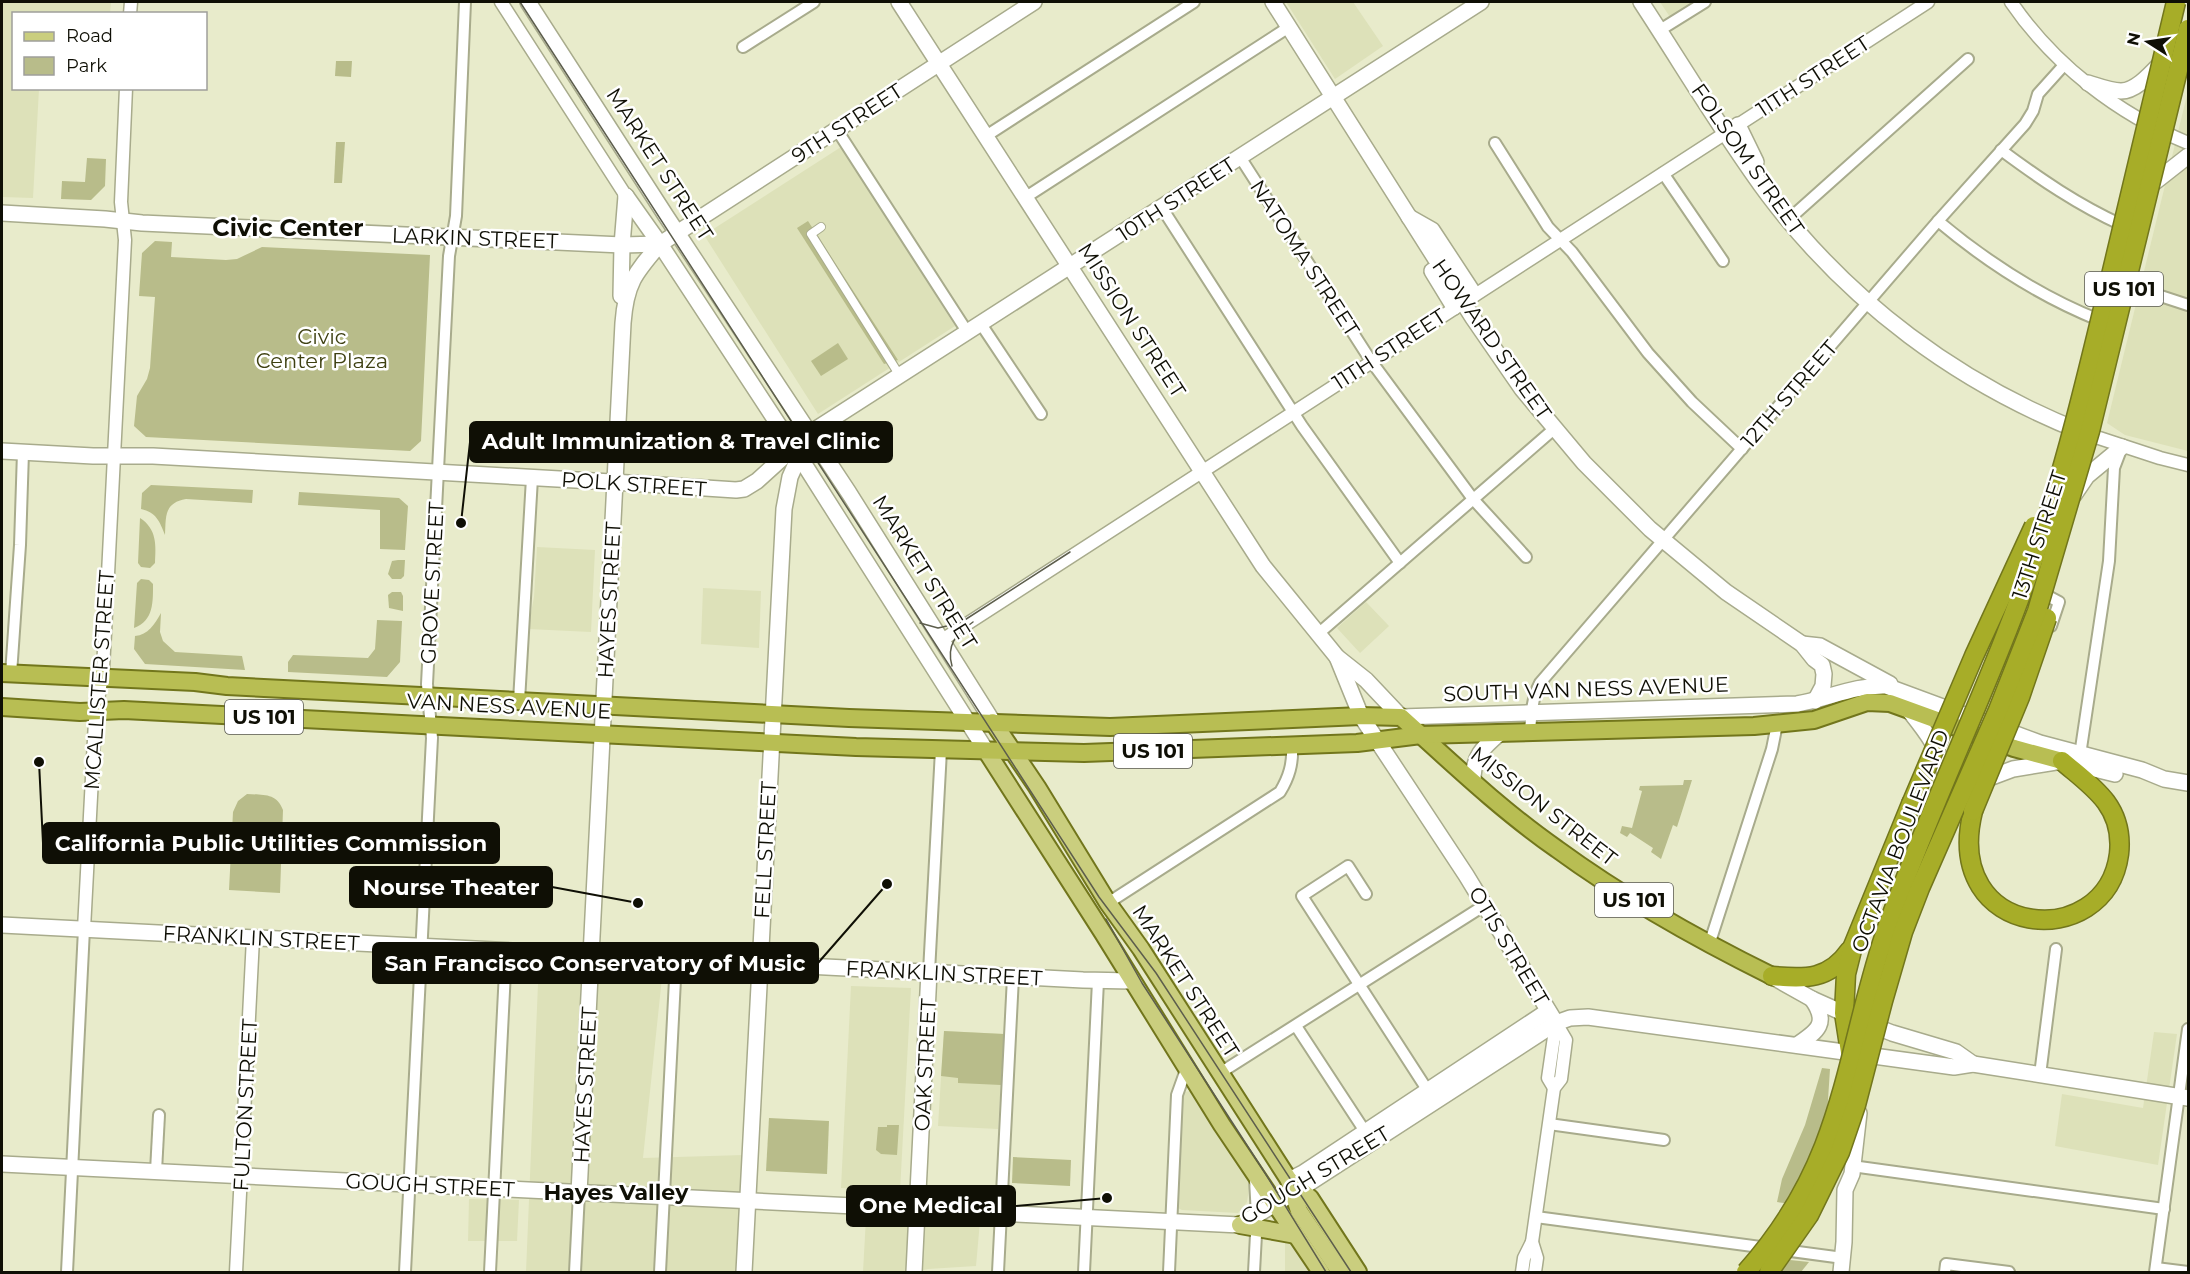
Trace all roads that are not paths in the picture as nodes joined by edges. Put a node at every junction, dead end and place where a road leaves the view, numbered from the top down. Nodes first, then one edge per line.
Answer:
1 (465, 2) edge
2 (501, 2) edge
3 (528, 2) edge
4 (814, 2) edge
5 (899, 2) edge
6 (1031, 2) edge
7 (1194, 2) edge
8 (1273, 2) edge
9 (1481, 2) edge
10 (1705, 2) edge
11 (1928, 2) edge
12 (2011, 2) edge
13 (2177, 2) edge
14 (1644, 3) edge
15 (1289, 27) junction
16 (2188, 29) edge
17 (1660, 30) junction
18 (2188, 38) edge
19 (743, 48) dead end
20 (1968, 59) dead end
21 (2163, 61) junction
22 (939, 63) junction
23 (2065, 64) junction
24 (2088, 83) junction
25 (126, 90) edge
26 (1332, 97) junction
27 (2148, 124) junction
28 (1732, 129) junction
29 (837, 130) junction
30 (2164, 132) junction
31 (986, 136) junction
32 (2188, 143) edge
33 (1495, 144) dead end
34 (2001, 150) junction
35 (2188, 156) edge
36 (1240, 157) junction
37 (1663, 173) junction
38 (2151, 185) junction
39 (626, 196) junction
40 (1026, 197) junction
41 (1162, 208) junction
42 (2, 213) edge
43 (1788, 220) junction
44 (123, 221) junction
45 (1938, 221) junction
46 (2122, 225) junction
47 (821, 227) dead end
48 (678, 233) junction
49 (452, 237) junction
50 (1560, 239) junction
51 (660, 244) junction
52 (622, 245) junction
53 (1723, 261) dead end
54 (1071, 267) junction
55 (2127, 285) junction
56 (1464, 301) junction
57 (1868, 302) junction
58 (2188, 305) edge
59 (2099, 320) junction
60 (622, 323) junction
61 (981, 324) junction
62 (968, 333) junction
63 (1371, 360) junction
64 (900, 376) junction
65 (1293, 412) junction
66 (1041, 414) dead end
67 (2073, 428) junction
68 (1554, 429) junction
69 (810, 433) junction
70 (2090, 435) junction
71 (2122, 447) junction
72 (1742, 448) junction
73 (2068, 450) junction
74 (2, 451) edge
75 (23, 452) junction
76 (796, 452) junction
77 (114, 456) junction
78 (2188, 465) edge
79 (1202, 471) junction
80 (438, 472) junction
81 (532, 478) junction
82 (615, 482) junction
83 (1473, 499) junction
84 (2071, 501) junction
85 (1663, 541) junction
86 (2056, 548) junction
87 (1526, 557) dead end
88 (1400, 563) junction
89 (2044, 594) junction
90 (1318, 634) junction
91 (942, 640) junction
92 (1802, 644) junction
93 (1336, 657) junction
94 (6, 674) edge
95 (101, 677) junction
96 (1903, 692) junction
97 (428, 696) junction
98 (519, 701) junction
99 (1815, 701) junction
100 (604, 705) junction
101 (1779, 705) junction
102 (1752, 706) junction
103 (2, 707) edge
104 (1908, 709) junction
105 (96, 711) junction
106 (772, 714) junction
107 (1531, 714) junction
108 (1361, 716) junction
109 (1401, 717) junction
110 (968, 721) junction
111 (993, 722) junction
112 (1777, 724) junction
113 (1968, 724) junction
114 (431, 725) junction
115 (1754, 726) junction
116 (1714, 728) junction
117 (1989, 732) junction
118 (1500, 733) junction
119 (1530, 733) junction
120 (602, 734) junction
121 (2014, 734) junction
122 (1421, 735) junction
123 (1378, 740) junction
124 (771, 743) junction
125 (1292, 746) junction
126 (941, 750) junction
127 (987, 752) junction
128 (1014, 753) junction
129 (2080, 755) junction
130 (2062, 761) junction
131 (1946, 777) junction
132 (2164, 779) junction
133 (1473, 781) junction
134 (2188, 783) edge
135 (1959, 801) junction
136 (1366, 894) dead end
137 (1108, 903) junction
138 (1485, 905) junction
139 (2, 925) edge
140 (84, 929) junction
141 (253, 938) junction
142 (1709, 945) junction
143 (1853, 946) junction
144 (422, 947) junction
145 (2056, 949) dead end
146 (506, 951) junction
147 (592, 956) junction
148 (676, 960) junction
149 (760, 964) junction
150 (929, 972) junction
151 (1772, 976) junction
152 (1013, 977) junction
153 (1098, 981) junction
154 (1131, 981) junction
155 (1360, 983) junction
156 (1812, 999) junction
157 (1552, 1017) junction
158 (1851, 1017) junction
159 (1296, 1026) junction
160 (1877, 1027) junction
161 (2188, 1029) edge
162 (1797, 1045) junction
163 (1850, 1052) junction
164 (1871, 1055) junction
165 (1972, 1064) junction
166 (1187, 1067) junction
167 (1220, 1073) junction
168 (2040, 1075) junction
169 (1197, 1082) junction
170 (1428, 1091) junction
171 (2184, 1098) edge
172 (159, 1115) dead end
173 (1549, 1124) junction
174 (1369, 1137) junction
175 (1664, 1140) dead end
176 (2, 1164) edge
177 (1852, 1166) junction
178 (71, 1167) junction
179 (156, 1171) junction
180 (241, 1175) junction
181 (1255, 1176) junction
182 (1291, 1182) junction
183 (410, 1184) junction
184 (494, 1188) junction
185 (1845, 1190) junction
186 (579, 1192) junction
187 (664, 1197) junction
188 (748, 1201) junction
189 (1276, 1204) junction
190 (918, 1209) junction
191 (2164, 1209) junction
192 (1001, 1213) junction
193 (1086, 1217) junction
194 (1536, 1217) junction
195 (1171, 1221) junction
196 (1251, 1222) junction
197 (1296, 1235) junction
198 (1532, 1242) junction
199 (1842, 1265) edge
200 (1946, 1268) edge
201 (2156, 1270) edge
202 (67, 1272) edge
203 (236, 1272) edge
204 (405, 1272) edge
205 (490, 1272) edge
206 (575, 1272) edge
207 (660, 1272) edge
208 (744, 1272) edge
209 (914, 1272) edge
210 (998, 1272) edge
211 (1084, 1272) edge
212 (1169, 1272) edge
213 (1254, 1272) edge
214 (1321, 1272) edge
215 (1340, 1272) edge
216 (1358, 1272) edge
217 (1522, 1272) edge
218 (1535, 1272) edge
219 (1746, 1272) edge
220 (1769, 1272) edge
221 (2009, 1272) edge
222 (2188, 1272) edge

1 - 49 street, GROVE STREET
2 - 39 street, MARKET STREET
3 - 48 main road, MARKET STREET
4 - 19 street
5 - 22 main road, MISSION STREET
6 - 22 main road, 9TH STREET
7 - 31 street
8 - 15 main road, HOWARD STREET
9 - 26 main road, 10TH STREET
10 - 17 street
11 - 28 street, 11TH STREET
12 - 23 street
13 - 21 main road, 13TH STREET
13 - 73 highway, US 101, bridge
14 - 17 main road, FOLSOM STREET
15 - 26 main road, HOWARD STREET
15 - 40 street
16 - 86 highway, US 101, bridge
17 - 28 main road, FOLSOM STREET
18 - 30 main road, 13TH STREET
20 - 43 street
21 - 24 main road
21 - 27 main road, 13TH STREET
22 - 29 main road, 9TH STREET
22 - 31 main road, MISSION STREET
23 - 24 street
23 - 34 street, 12TH STREET
24 - 27 street
25 - 44 street, MCALLISTER STREET
26 - 36 main road, 10TH STREET
26 - 56 main road, HOWARD STREET
27 - 30 street
27 - 46 main road, 13TH STREET
28 - 37 street, 11TH STREET
28 - 43 main road, FOLSOM STREET
29 - 48 main road, 9TH STREET
29 - 62 street
30 - 32 street
30 - 38 main road, 13TH STREET
31 - 40 main road, MISSION STREET
33 - 50 street
34 - 45 street, 12TH STREET
34 - 46 street
35 - 38 main road
36 - 41 main road, 10TH STREET
36 - 63 street, NATOMA STREET
37 - 50 street, 11TH STREET
37 - 53 street
38 - 55 main road, 13TH STREET
39 - 51 main road, MARKET STREET
39 - 52 main road
40 - 54 main road, MISSION STREET
41 - 54 main road, 10TH STREET
41 - 65 street
42 - 44 main road, LARKIN STREET
43 - 57 main road, FOLSOM STREET
44 - 49 main road, LARKIN STREET
44 - 77 street, MCALLISTER STREET
45 - 57 street, 12TH STREET
45 - 59 street
46 - 59 main road, 13TH STREET
47 - 64 street
48 - 51 main road, 9TH STREET
48 - 69 main road, MARKET STREET
49 - 52 main road, LARKIN STREET
49 - 80 street, GROVE STREET
50 - 56 street, 11TH STREET
50 - 72 street
51 - 52 main road, LARKIN STREET
51 - 60 main road
51 - 76 main road, MARKET STREET
52 - 60 main road
54 - 61 main road, 10TH STREET
54 - 79 main road, MISSION STREET
55 - 58 street
55 - 70 main road, 13TH STREET
56 - 63 street, 11TH STREET
56 - 68 main road, HOWARD STREET
57 - 67 main road, FOLSOM STREET
57 - 72 street, 12TH STREET
59 - 67 main road, 13TH STREET
60 - 82 main road, HAYES STREET
61 - 62 main road, 10TH STREET
61 - 66 street
62 - 64 main road, 10TH STREET
63 - 65 street, 11TH STREET
63 - 83 street, NATOMA STREET
64 - 69 main road, 10TH STREET
65 - 79 street, 11TH STREET
65 - 88 street
67 - 70 main road, FOLSOM STREET
67 - 113 main road, 13TH STREET
68 - 83 street
68 - 85 main road, HOWARD STREET
69 - 76 main road, POLK STREET
69 - 91 main road, MARKET STREET
70 - 71 street, FOLSOM STREET
70 - 84 main road, 13TH STREET
71 - 78 street, FOLSOM STREET
71 - 84 main road
71 - 129 street
72 - 85 street, 12TH STREET
73 - 143 highway, US 101, bridge
73 - 219 highway, OCTAVIA BOULEVARD, bridge
74 - 75 main road
75 - 77 main road
75 - 94 street
76 - 82 main road, POLK STREET
76 - 106 main road, FELL STREET
76 - 110 main road, MARKET STREET
77 - 80 main road, POLK STREET
77 - 95 street, MCALLISTER STREET
79 - 90 main road, MISSION STREET
79 - 91 street, 11TH STREET
80 - 81 main road, POLK STREET
80 - 97 street, GROVE STREET
81 - 82 main road, POLK STREET
81 - 98 street
82 - 100 main road, HAYES STREET
83 - 87 street, NATOMA STREET
83 - 88 street
84 - 89 main road, 13TH STREET
85 - 92 main road, HOWARD STREET
85 - 107 street, 12TH STREET
86 - 130 highway, US 101, bridge
86 - 220 highway, OCTAVIA BOULEVARD, bridge
88 - 90 street
89 - 117 main road, 13TH STREET
89 - 121 street, 13TH STREET
90 - 93 main road, MISSION STREET
91 - 111 main road, MARKET STREET
92 - 96 main road, HOWARD STREET
92 - 99 main road, HOWARD STREET
93 - 108 main road, MISSION STREET
93 - 109 main road, MISSION STREET
94 - 95 highway, VAN NESS AVENUE / US 101
95 - 97 highway, VAN NESS AVENUE / US 101
95 - 105 street, MCALLISTER STREET
96 - 99 main road, SOUTH VAN NESS AVENUE
96 - 113 main road, SOUTH VAN NESS AVENUE
97 - 98 highway, VAN NESS AVENUE / US 101
97 - 114 street, GROVE STREET
98 - 100 highway, VAN NESS AVENUE / US 101
99 - 101 main road, SOUTH VAN NESS AVENUE
100 - 106 highway, VAN NESS AVENUE / US 101
100 - 120 main road, HAYES STREET
101 - 102 main road, SOUTH VAN NESS AVENUE
101 - 115 main road
102 - 107 main road, SOUTH VAN NESS AVENUE
102 - 116 main road
103 - 105 highway, VAN NESS AVENUE / US 101
104 - 112 highway, SOUTH VAN NESS AVENUE / US 101
104 - 113 highway, SOUTH VAN NESS AVENUE / US 101
104 - 131 main road
105 - 114 highway, VAN NESS AVENUE / US 101
105 - 140 street, MCALLISTER STREET
106 - 110 highway, VAN NESS AVENUE / US 101
106 - 124 main road, FELL STREET
107 - 109 main road, SOUTH VAN NESS AVENUE
107 - 119 street, 12TH STREET
108 - 109 highway, SOUTH VAN NESS AVENUE / US 101
108 - 111 highway, SOUTH VAN NESS AVENUE / US 101
108 - 123 main road, MISSION STREET
109 - 122 highway, MISSION STREET / US 101
110 - 111 highway, VAN NESS AVENUE / US 101
110 - 127 main road, MARKET STREET
111 - 128 main road, MARKET STREET
112 - 115 highway, SOUTH VAN NESS AVENUE / US 101
112 - 142 street
113 - 117 highway, SOUTH VAN NESS AVENUE / US 101
113 - 131 main road, 13TH STREET
114 - 120 highway, VAN NESS AVENUE / US 101
114 - 144 street, GROVE STREET
115 - 116 highway, SOUTH VAN NESS AVENUE / US 101
116 - 119 highway, SOUTH VAN NESS AVENUE / US 101
117 - 121 main road, SOUTH VAN NESS AVENUE
117 - 130 highway, SOUTH VAN NESS AVENUE / US 101
117 - 135 main road, 13TH STREET
118 - 119 highway, SOUTH VAN NESS AVENUE / US 101
118 - 122 highway, SOUTH VAN NESS AVENUE / US 101
118 - 133 main road
120 - 124 highway, VAN NESS AVENUE / US 101
120 - 147 main road, HAYES STREET
121 - 129 main road, SOUTH VAN NESS AVENUE
122 - 123 highway, SOUTH VAN NESS AVENUE / US 101
122 - 133 highway, MISSION STREET / US 101
123 - 125 highway, SOUTH VAN NESS AVENUE / US 101
123 - 138 main road, OTIS STREET
124 - 126 highway, VAN NESS AVENUE / US 101
124 - 149 main road, FELL STREET
125 - 128 highway, SOUTH VAN NESS AVENUE / US 101
125 - 137 street
126 - 127 highway, VAN NESS AVENUE / US 101
126 - 150 street, OAK STREET
127 - 128 highway, VAN NESS AVENUE / US 101
127 - 154 main road, MARKET STREET
128 - 137 main road, MARKET STREET
129 - 132 main road, SOUTH VAN NESS AVENUE
130 - 132 main road, SOUTH VAN NESS AVENUE
130 - 135 main road
131 - 158 main road, 13TH STREET
132 - 134 main road, SOUTH VAN NESS AVENUE
133 - 142 highway, MISSION STREET / US 101
135 - 160 main road, 13TH STREET
136 - 155 street
137 - 167 main road, MARKET STREET
138 - 155 street
138 - 157 main road, OTIS STREET
139 - 140 main road, FRANKLIN STREET
140 - 141 main road, FRANKLIN STREET
140 - 178 street, MCALLISTER STREET
141 - 144 main road, FRANKLIN STREET
141 - 180 street, FULTON STREET
142 - 151 highway, MISSION STREET / US 101
143 - 151 highway, US 101
143 - 158 highway
144 - 146 main road, FRANKLIN STREET
144 - 183 street, GROVE STREET
145 - 168 street
146 - 147 main road, FRANKLIN STREET
146 - 184 street
147 - 148 main road, FRANKLIN STREET
147 - 186 main road, HAYES STREET
148 - 149 main road, FRANKLIN STREET
148 - 187 street
149 - 150 main road, FRANKLIN STREET
149 - 188 main road, FELL STREET
150 - 152 main road, FRANKLIN STREET
150 - 190 main road, OAK STREET
151 - 156 main road, MISSION STREET
152 - 153 main road, FRANKLIN STREET
152 - 192 street
153 - 154 main road, FRANKLIN STREET
153 - 193 street
154 - 166 main road, MARKET STREET
154 - 182 main road, MARKET STREET
155 - 159 street
155 - 170 street
156 - 158 main road, MISSION STREET
156 - 162 main road
157 - 162 main road, OTIS STREET
157 - 170 main road, GOUGH STREET
157 - 173 street
157 - 174 main road, GOUGH STREET
158 - 160 main road, MISSION STREET
158 - 163 highway
159 - 167 street
159 - 174 street
160 - 164 main road, 13TH STREET
160 - 165 main road, MISSION STREET
161 - 171 street
162 - 163 main road, OTIS STREET
163 - 164 main road, MISSION STREET
163 - 185 main road
164 - 165 main road, MISSION STREET
164 - 177 main road, 13TH STREET
165 - 168 main road, MISSION STREET
166 - 169 main road, MARKET STREET
166 - 195 street
167 - 182 main road, MARKET STREET
168 - 171 main road, MISSION STREET
169 - 181 main road, MARKET STREET
169 - 189 main road, MARKET STREET
170 - 174 main road, GOUGH STREET
171 - 191 street
172 - 179 street
173 - 175 street
173 - 194 street
174 - 182 main road, GOUGH STREET
176 - 178 main road, GOUGH STREET
177 - 185 main road, 13TH STREET
177 - 191 street
178 - 179 main road, GOUGH STREET
178 - 202 street, MCALLISTER STREET
179 - 180 main road, GOUGH STREET
180 - 183 main road, GOUGH STREET
180 - 203 street, FULTON STREET
181 - 189 main road, MARKET STREET
181 - 196 street
182 - 189 main road, GOUGH STREET
182 - 215 main road, MARKET STREET
182 - 216 main road, MARKET STREET
183 - 184 main road, GOUGH STREET
183 - 204 street, GROVE STREET
184 - 186 main road, GOUGH STREET
184 - 205 street
185 - 199 main road
186 - 187 main road, GOUGH STREET
186 - 206 street, HAYES STREET
187 - 188 main road, GOUGH STREET
187 - 207 street
188 - 190 main road, GOUGH STREET
188 - 208 main road, FELL STREET
189 - 196 main road, GOUGH STREET
189 - 197 main road, MARKET STREET
190 - 192 main road, GOUGH STREET
190 - 209 main road, OAK STREET
191 - 201 street
192 - 193 main road, GOUGH STREET
192 - 210 street
193 - 195 main road, GOUGH STREET
193 - 211 street
194 - 198 street
194 - 199 street
195 - 196 main road, GOUGH STREET
195 - 212 street
196 - 197 main road
196 - 213 street
197 - 214 main road, MARKET STREET
198 - 217 street
198 - 218 street
200 - 221 street
201 - 222 street

